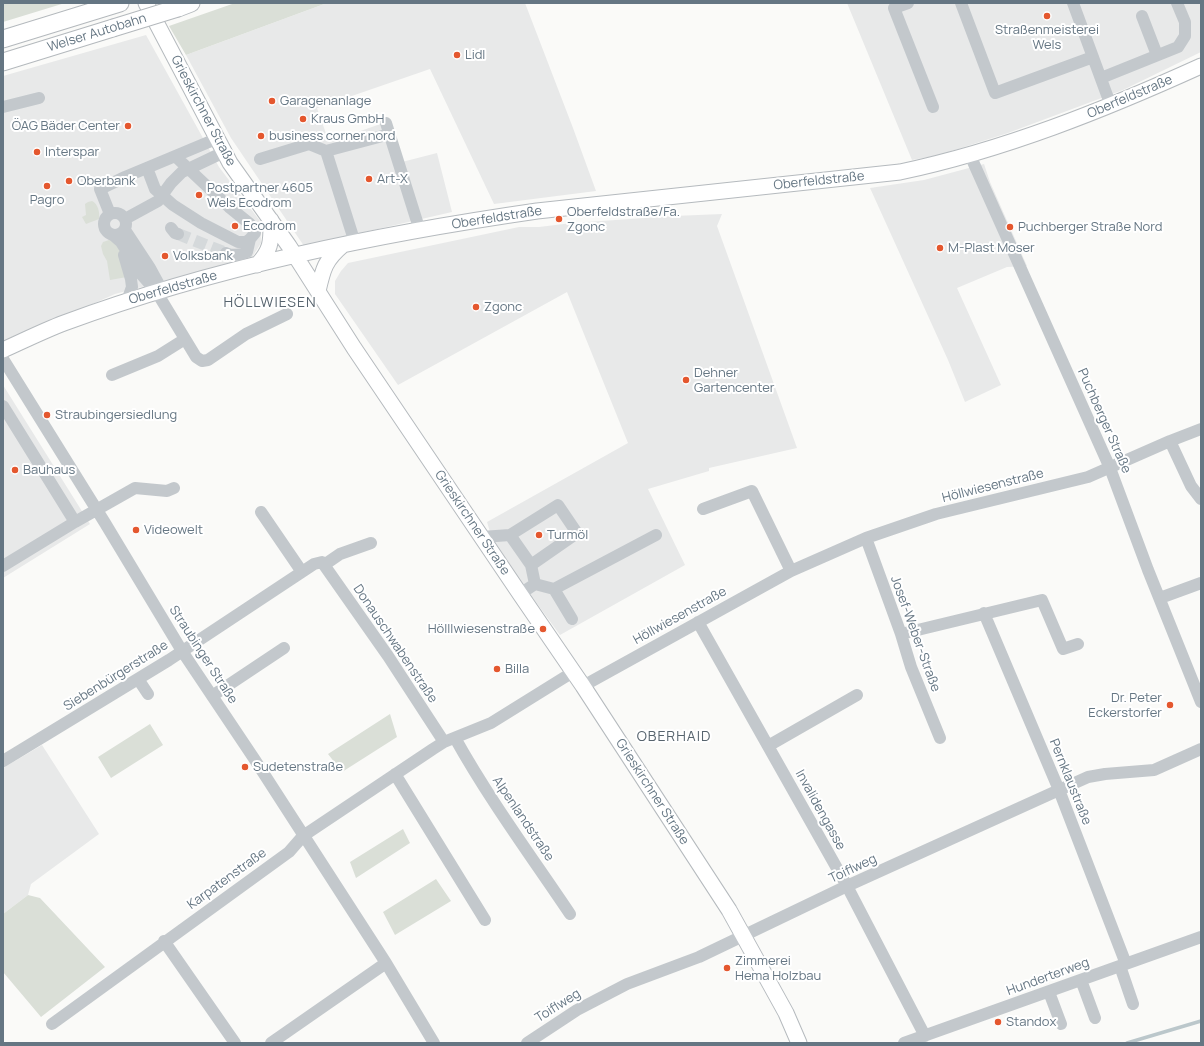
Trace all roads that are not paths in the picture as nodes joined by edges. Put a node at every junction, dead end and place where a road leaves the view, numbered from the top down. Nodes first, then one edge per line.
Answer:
1 (146, 3) edge
2 (908, 3) edge
3 (961, 3) edge
4 (1073, 3) edge
5 (1178, 3) edge
6 (113, 5) edge
7 (184, 5) edge
8 (1142, 16) dead end
9 (3, 39) edge
10 (1157, 55) junction
11 (1093, 57) junction
12 (3, 62) edge
13 (1201, 66) edge
14 (1101, 78) junction
15 (40, 98) dead end
16 (1111, 106) junction
17 (3, 107) edge
18 (933, 107) dead end
19 (220, 145) junction
20 (326, 151) junction
21 (970, 155) junction
22 (176, 157) junction
23 (260, 159) dead end
24 (147, 168) junction
25 (188, 169) junction
26 (162, 195) junction
27 (110, 214) junction
28 (271, 220) junction
29 (125, 224) junction
30 (420, 231) junction
31 (117, 239) junction
32 (250, 239) junction
33 (349, 244) junction
34 (226, 253) tunnel mouth
35 (295, 255) junction
36 (257, 265) junction
37 (159, 290) junction
38 (318, 291) junction
39 (127, 301) junction
40 (287, 314) dead end
41 (185, 338) junction
42 (3, 350) edge
43 (3, 358) edge
44 (112, 375) dead end
45 (3, 406) edge
46 (1201, 430) edge
47 (1170, 441) junction
48 (1110, 468) junction
49 (174, 488) dead end
50 (1201, 499) edge
51 (703, 509) dead end
52 (96, 510) junction
53 (261, 512) dead end
54 (75, 522) junction
55 (510, 535) junction
56 (656, 535) dead end
57 (482, 537) junction
58 (866, 538) junction
59 (371, 543) dead end
60 (323, 563) junction
61 (531, 565) junction
62 (3, 566) edge
63 (302, 572) junction
64 (791, 572) junction
65 (1201, 583) edge
66 (535, 584) junction
67 (554, 589) junction
68 (520, 594) junction
69 (1160, 598) junction
70 (984, 613) junction
71 (572, 619) dead end
72 (698, 622) junction
73 (901, 634) junction
74 (1078, 644) dead end
75 (284, 648) dead end
76 (182, 651) junction
77 (573, 672) junction
78 (138, 679) junction
79 (583, 686) junction
80 (148, 694) dead end
81 (857, 695) dead end
82 (212, 696) junction
83 (1201, 702) edge
84 (940, 738) dead end
85 (450, 740) junction
86 (768, 746) junction
87 (1201, 749) edge
88 (3, 761) edge
89 (395, 774) junction
90 (1059, 790) junction
91 (303, 836) junction
92 (847, 886) junction
93 (570, 914) dead end
94 (485, 920) dead end
95 (744, 936) junction
96 (1201, 937) edge
97 (164, 941) junction
98 (386, 963) junction
99 (1123, 965) junction
100 (1081, 980) junction
101 (1049, 992) junction
102 (1133, 1004) dead end
103 (1095, 1018) dead end
104 (52, 1024) dead end
105 (1061, 1024) dead end
106 (925, 1036) junction
107 (235, 1043) edge
108 (271, 1043) edge
109 (434, 1043) edge
110 (527, 1043) edge
111 (799, 1043) edge
112 (904, 1043) edge

1 - 19 main road, Grieskirchner Straße
2 - 18 street
3 - 11 street
4 - 11 street
5 - 10 street
6 - 9 highway, Welser Autobahn
7 - 12 highway, Welser Autobahn, bridge
8 - 10 street
10 - 14 street
11 - 14 street
13 - 16 main road, Oberfeldstraße
14 - 16 street
15 - 17 street
16 - 21 main road, Oberfeldstraße
19 - 22 street
19 - 25 street
19 - 28 main road, Grieskirchner Straße
20 - 23 street
20 - 30 street
20 - 33 street
21 - 30 main road, Oberfeldstraße
21 - 48 street, Puchberger Straße
22 - 24 street
22 - 25 street
24 - 26 street
24 - 27 street
25 - 26 street
25 - 32 street
26 - 29 street
26 - 32 street
27 - 29 street
27 - 31 street
28 - 35 main road, Grieskirchner Straße
28 - 36 main road
29 - 31 street
29 - 37 street
30 - 33 main road, Oberfeldstraße
31 - 37 street
31 - 39 street
32 - 34 street
33 - 35 main road, Oberfeldstraße
33 - 38 main road
35 - 36 main road, Oberfeldstraße
35 - 38 main road, Grieskirchner Straße
36 - 37 main road, Oberfeldstraße
37 - 39 main road, Oberfeldstraße
37 - 41 street
38 - 57 main road, Grieskirchner Straße
39 - 42 main road, Oberfeldstraße
40 - 41 street
41 - 44 street
43 - 52 street, Straubinger Straße
45 - 54 street
46 - 47 street, Höllwiesenstraße
47 - 48 street, Höllwiesenstraße
47 - 50 street
48 - 58 street, Höllwiesenstraße
48 - 69 street, Puchberger Straße
49 - 52 street
51 - 64 street
52 - 54 street
52 - 76 street, Straubinger Straße
53 - 63 street
54 - 62 street
55 - 57 street
55 - 61 street
55 - 61 street
56 - 67 street
57 - 68 main road, Grieskirchner Straße
58 - 64 street, Höllwiesenstraße
58 - 73 street, Josef-Weber-Straße
59 - 60 street, Siebenbürgerstraße
60 - 63 street, Siebenbürgerstraße
60 - 85 street, Donauschwabenstraße
61 - 66 street
63 - 76 street, Siebenbürgerstraße
64 - 72 street, Höllwiesenstraße
65 - 69 street
66 - 67 street
66 - 68 street
67 - 71 street
68 - 77 main road, Grieskirchner Straße
69 - 83 street, Puchberger Straße
70 - 73 street
70 - 74 street
70 - 90 street, Pernklaustraße
72 - 79 street, Höllwiesenstraße
72 - 86 street, Invalidengasse
73 - 84 street, Josef-Weber-Straße
75 - 82 street
76 - 78 street, Siebenbürgerstraße
76 - 82 street, Straubinger Straße
77 - 79 main road, Grieskirchner Straße
77 - 85 street
78 - 80 street
78 - 88 street, Siebenbürgerstraße
79 - 95 main road, Grieskirchner Straße
81 - 86 street
82 - 91 street, Straubinger Straße
85 - 89 street
85 - 93 street, Alpenlandstraße
86 - 92 street, Invalidengasse
87 - 90 street, Toiflweg
89 - 91 street
89 - 94 street
90 - 92 street, Toiflweg
90 - 99 street, Pernklaustraße
91 - 97 street, Karpatenstraße
91 - 98 street, Straubinger Straße
92 - 95 street, Toiflweg
92 - 106 street, Invalidengasse
95 - 110 street, Toiflweg
95 - 111 main road, Grieskirchner Straße
96 - 99 street, Hunderterweg
97 - 104 street, Karpatenstraße
97 - 107 street
98 - 108 street
98 - 109 street, Straubinger Straße
99 - 100 street, Hunderterweg
99 - 102 street, Pernklaustraße
100 - 101 street, Hunderterweg
100 - 103 street
101 - 105 street
101 - 106 street, Hunderterweg
106 - 112 street, Hunderterweg

